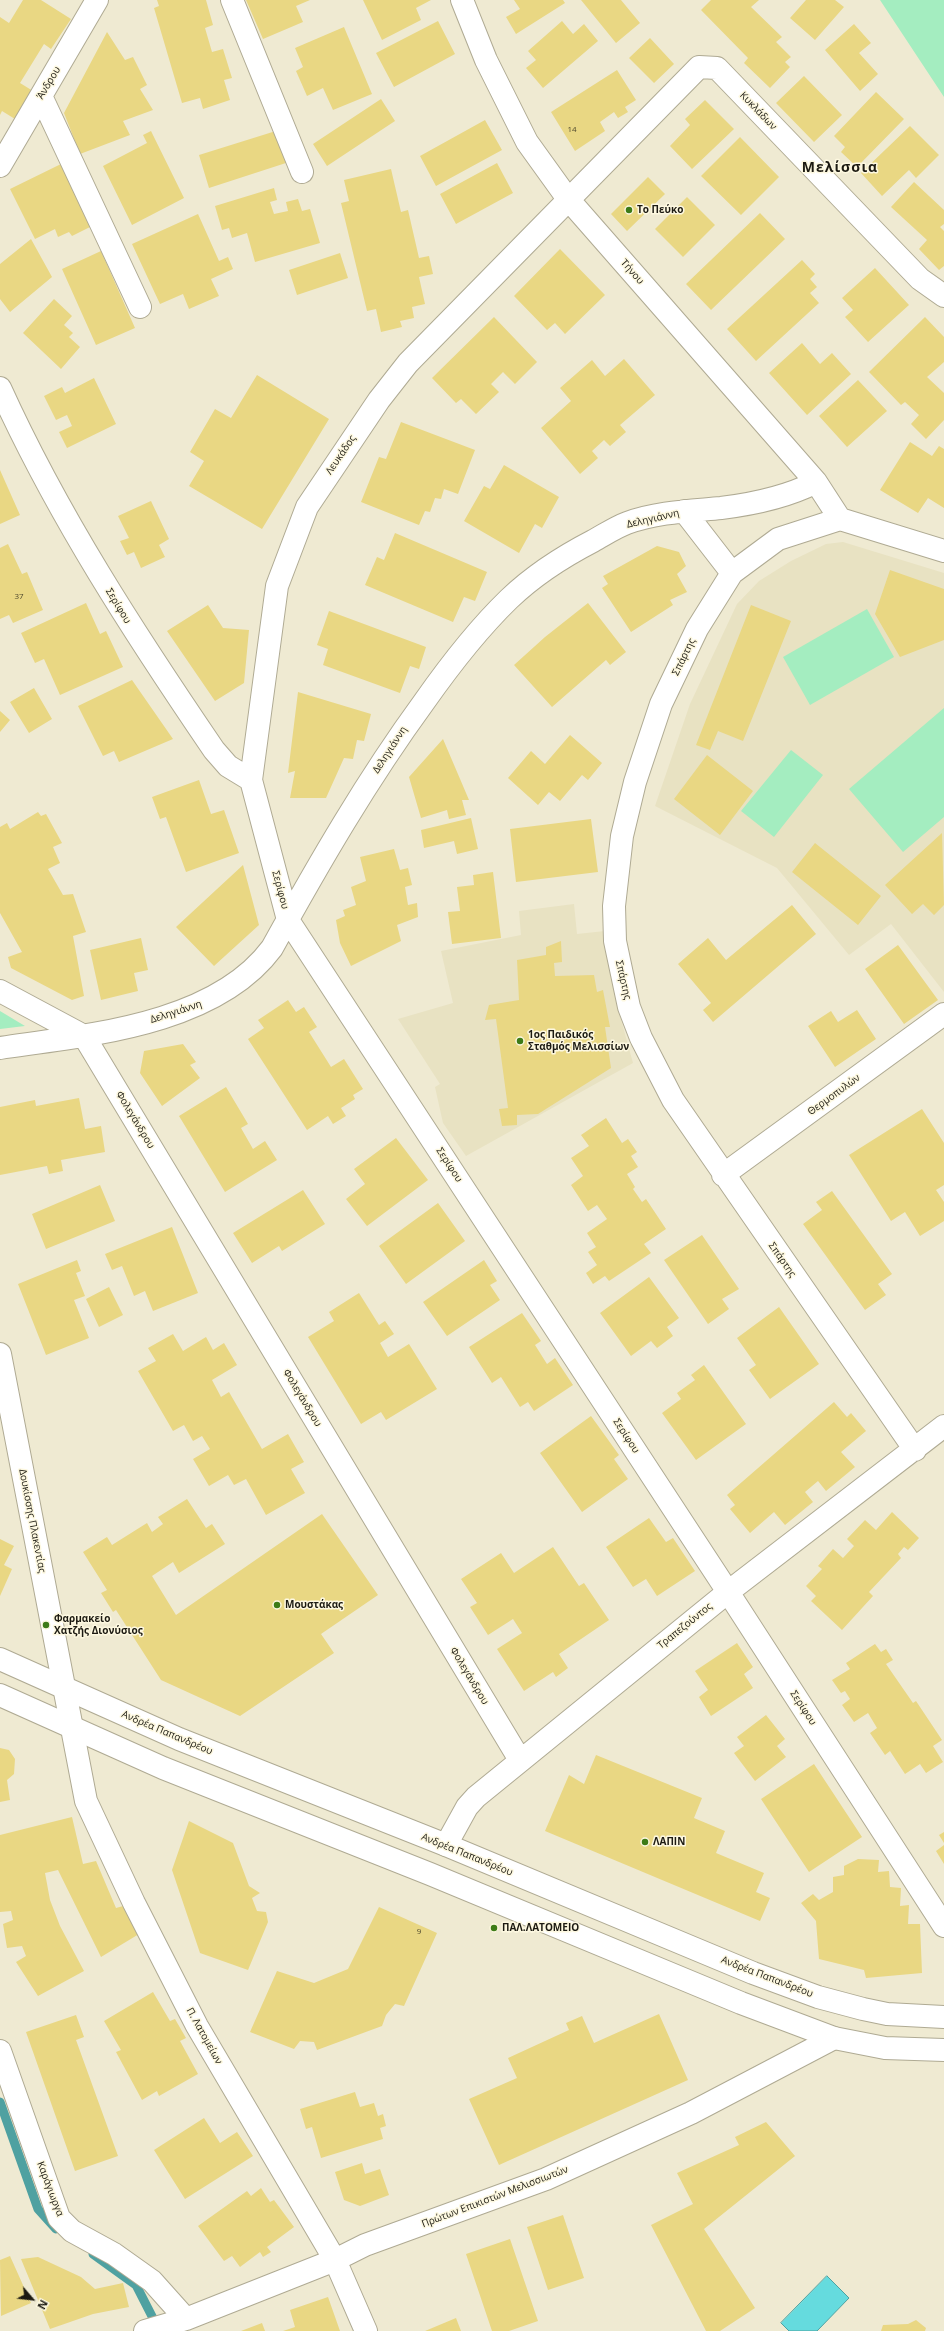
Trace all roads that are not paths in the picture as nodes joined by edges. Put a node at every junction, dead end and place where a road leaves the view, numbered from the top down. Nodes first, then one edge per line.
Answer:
1 (232, 0) edge
2 (462, 0) edge
3 (90, 2) edge
4 (41, 96) junction
5 (0, 166) edge
6 (302, 172) dead end
7 (568, 199) junction
8 (944, 296) edge
9 (140, 307) dead end
10 (0, 388) edge
11 (816, 482) junction
12 (684, 511) junction
13 (840, 519) junction
14 (944, 551) edge
15 (732, 573) junction
16 (251, 780) junction
17 (288, 920) junction
18 (0, 991) edge
19 (944, 1014) edge
20 (84, 1036) junction
21 (0, 1048) edge
22 (723, 1175) junction
23 (0, 1354) edge
24 (944, 1426) edge
25 (915, 1450) junction
26 (728, 1592) junction
27 (0, 1659) edge
28 (64, 1688) junction
29 (0, 1695) edge
30 (71, 1728) junction
31 (520, 1760) junction
32 (446, 1846) junction
33 (944, 1926) edge
34 (944, 2017) edge
35 (834, 2038) junction
36 (944, 2050) edge
37 (0, 2051) edge
38 (335, 2260) junction
39 (179, 2321) junction
40 (145, 2331) edge
41 (366, 2331) edge

1 - 6 street
2 - 7 street, Τήνου
3 - 4 street, Άνδρου
4 - 5 street, Άνδρου
4 - 9 street
7 - 8 street, Κυκλάδων
7 - 11 street, Τήνου
7 - 16 street, Λευκάδος
10 - 16 street, Σερίφου
11 - 12 street, Δεληγιάννη
11 - 13 street, Τήνου
12 - 15 street
12 - 17 street, Δεληγιάννη
13 - 14 street
13 - 15 street, Σπάρτης
15 - 22 street, Σπάρτης
16 - 17 street, Σερίφου
17 - 20 street, Δεληγιάννη
17 - 26 street, Σερίφου
18 - 20 street
19 - 22 street, Θερμοπυλών
20 - 21 street, Δεληγιάννη
20 - 31 street, Φολεγάνδρου
22 - 25 street, Σπάρτης
23 - 28 street, Δουκίσσης Πλακεντίας
24 - 25 street, Τραπεζούντος
25 - 26 street, Τραπεζούντος
26 - 31 street, Τραπεζούντος
26 - 33 street, Σερίφου
27 - 28 street, Ανδρέα Παπανδρέου
28 - 30 street, Δουκίσσης Πλακεντίας
28 - 32 street, Ανδρέα Παπανδρέου
29 - 30 street
30 - 35 street
30 - 38 street, Π. Λατομείων
31 - 32 street, Τραπεζούντος
32 - 34 street, Ανδρέα Παπανδρέου
35 - 36 street
35 - 38 street, Πρώτων Επικιστών Μελισσιωτών
37 - 39 street, Καράγιωργα
38 - 39 street, Πρώτων Επικιστών Μελισσιωτών
38 - 41 street, Π. Λατομείων
39 - 40 street, Πρώτων Επικιστών Μελισσιωτών

